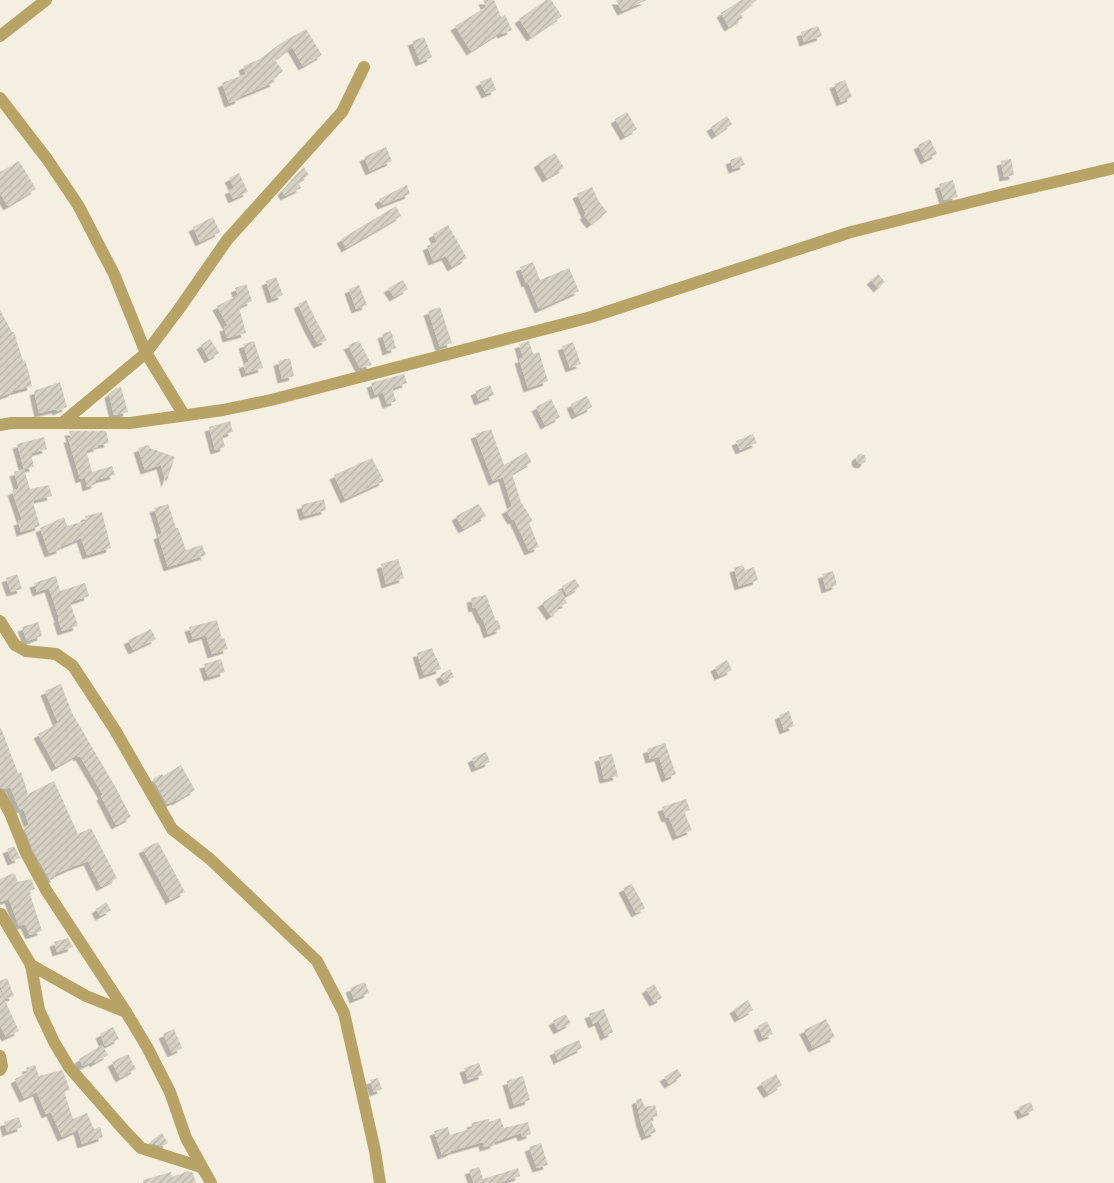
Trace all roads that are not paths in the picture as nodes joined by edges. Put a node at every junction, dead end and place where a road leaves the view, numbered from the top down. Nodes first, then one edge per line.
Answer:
1 (46, 0) edge
2 (0, 36) edge
3 (364, 67) dead end
4 (0, 98) edge
5 (1114, 168) edge
6 (146, 352) junction
7 (184, 415) junction
8 (62, 423) junction
9 (0, 425) edge
10 (0, 621) edge
11 (0, 795) edge
12 (0, 915) edge
13 (31, 965) junction
14 (126, 1012) junction
15 (0, 1056) edge
16 (0, 1070) edge
17 (201, 1167) junction
18 (211, 1183) edge
19 (380, 1183) edge

1 - 2 street
3 - 6 street
4 - 6 street
5 - 7 street
6 - 7 street
6 - 8 street
7 - 8 street
8 - 9 street
10 - 19 street
11 - 14 street
12 - 13 street
13 - 14 street
13 - 17 street
14 - 17 street
15 - 16 street
17 - 18 street

